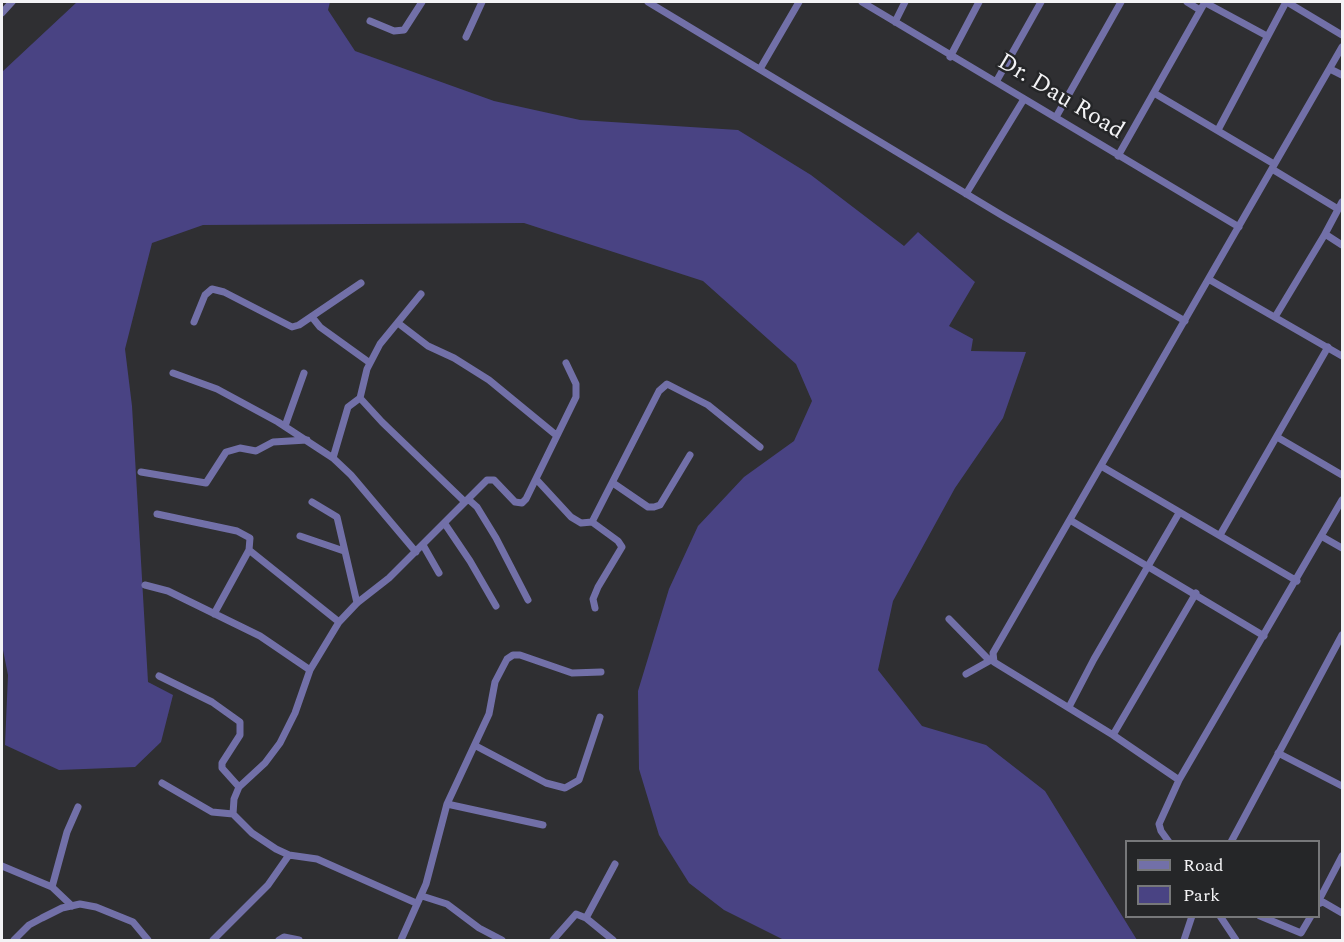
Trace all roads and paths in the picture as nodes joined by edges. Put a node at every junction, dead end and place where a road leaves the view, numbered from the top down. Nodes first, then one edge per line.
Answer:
1 (12, 2) edge
2 (422, 2) edge
3 (482, 2) edge
4 (648, 2) edge
5 (799, 2) edge
6 (862, 2) edge
7 (905, 2) edge
8 (979, 2) edge
9 (1041, 2) edge
10 (1121, 2) edge
11 (1187, 2) edge
12 (1205, 2) edge
13 (1287, 2) edge
14 (1200, 10) junction
15 (2, 13) edge
16 (369, 21) dead end
17 (895, 22) junction
18 (1342, 35) edge
19 (1267, 36) junction
20 (466, 37) dead end
21 (1342, 47) edge
22 (950, 57) junction
23 (760, 69) junction
24 (1330, 69) junction
25 (1342, 75) edge
26 (996, 82) junction
27 (1154, 93) junction
28 (1024, 99) junction
29 (1056, 117) junction
30 (1218, 128) junction
31 (1118, 156) junction
32 (1273, 167) junction
33 (966, 194) junction
34 (1340, 206) edge
35 (1239, 227) junction
36 (1324, 234) junction
37 (1342, 245) edge
38 (1210, 280) junction
39 (361, 283) dead end
40 (421, 294) dead end
41 (312, 317) junction
42 (1275, 317) junction
43 (1185, 321) junction
44 (194, 322) dead end
45 (398, 323) junction
46 (1328, 347) junction
47 (1342, 356) edge
48 (370, 363) junction
49 (566, 363) dead end
50 (174, 373) dead end
51 (304, 373) dead end
52 (360, 398) junction
53 (285, 426) junction
54 (556, 435) junction
55 (1277, 437) junction
56 (307, 440) junction
57 (760, 447) dead end
58 (690, 454) dead end
59 (333, 458) junction
60 (1101, 466) junction
61 (141, 472) dead end
62 (1342, 475) edge
63 (536, 479) junction
64 (613, 483) junction
65 (467, 500) junction
66 (1342, 500) edge
67 (312, 502) dead end
68 (1179, 513) junction
69 (157, 514) dead end
70 (1070, 520) junction
71 (592, 522) junction
72 (445, 524) junction
73 (1220, 535) junction
74 (300, 536) dead end
75 (1321, 536) junction
76 (423, 545) junction
77 (1342, 548) edge
78 (249, 550) junction
79 (344, 551) junction
80 (416, 552) junction
81 (1149, 566) junction
82 (439, 573) dead end
83 (1297, 580) junction
84 (145, 585) dead end
85 (1196, 593) junction
86 (528, 600) dead end
87 (357, 603) junction
88 (496, 606) dead end
89 (595, 608) dead end
90 (214, 614) junction
91 (949, 619) dead end
92 (339, 622) junction
93 (1342, 635) edge
94 (1264, 636) junction
95 (991, 660) junction
96 (309, 670) junction
97 (601, 672) dead end
98 (966, 674) dead end
99 (159, 676) dead end
100 (1069, 707) junction
101 (600, 717) dead end
102 (1113, 735) junction
103 (476, 746) junction
104 (1278, 753) junction
105 (1179, 780) junction
106 (162, 783) dead end
107 (1342, 786) edge
108 (239, 787) junction
109 (447, 804) junction
110 (78, 807) dead end
111 (233, 814) junction
112 (543, 825) dead end
113 (1168, 840) edge
114 (1232, 840) edge
115 (289, 855) junction
116 (1342, 856) edge
117 (615, 864) dead end
118 (2, 866) edge
119 (52, 887) junction
120 (422, 896) junction
121 (1320, 899) edge
122 (416, 903) junction
123 (1320, 903) edge
124 (72, 906) junction
125 (1342, 913) edge
126 (586, 918) junction
127 (1191, 918) edge
128 (1221, 918) edge
129 (1265, 918) edge
130 (1310, 918) edge
131 (14, 940) edge
132 (148, 940) edge
133 (213, 940) edge
134 (279, 940) edge
135 (299, 940) edge
136 (402, 940) edge
137 (502, 940) edge
138 (553, 940) edge
139 (613, 940) edge
140 (1184, 940) edge
141 (1236, 940) edge

1 - 15 street
2 - 16 street
3 - 20 street
4 - 23 street
5 - 23 street
6 - 17 street, Dr. Dau Road
7 - 17 street
8 - 22 street
9 - 26 street
10 - 29 street
11 - 14 street
12 - 14 street
12 - 19 street
13 - 18 street
13 - 19 street
14 - 27 street
17 - 22 street, Dr. Dau Road
19 - 30 street
21 - 24 street
22 - 26 street, Dr. Dau Road
23 - 33 street
24 - 25 street
24 - 32 street
26 - 28 street, Dr. Dau Road
27 - 30 street
27 - 31 street
28 - 29 street, Dr. Dau Road
28 - 33 street
29 - 31 street, Dr. Dau Road
30 - 32 street
31 - 35 street, Dr. Dau Road
32 - 34 street
32 - 35 street
33 - 43 street
34 - 36 street
35 - 38 street
36 - 37 street
36 - 42 street
38 - 42 street
38 - 43 street
39 - 41 street
40 - 45 street
41 - 44 street
41 - 48 street
42 - 46 street
43 - 60 street
45 - 48 street
45 - 54 street
46 - 47 street
46 - 55 street
48 - 52 street
49 - 54 street
50 - 53 street
51 - 53 street
52 - 59 street
52 - 65 street
53 - 56 street
54 - 63 street
55 - 62 street
55 - 73 street
56 - 59 street
56 - 61 street
57 - 64 street
58 - 64 street
59 - 80 street
60 - 68 street
60 - 70 street
63 - 65 street
63 - 71 street
64 - 71 street
65 - 72 street
65 - 86 street
66 - 75 street
67 - 79 street
68 - 73 street
68 - 81 street
69 - 78 street
70 - 81 street
70 - 95 street
71 - 89 street
72 - 76 street
72 - 88 street
73 - 83 street
74 - 79 street
75 - 77 street
75 - 83 street
76 - 80 street
76 - 82 street
78 - 90 street
78 - 92 street
79 - 87 street
80 - 87 street
81 - 85 street
81 - 100 street
83 - 94 street
84 - 90 street
85 - 94 street
85 - 102 street
87 - 92 street
90 - 96 street
91 - 95 street
92 - 96 street
93 - 104 street
94 - 105 street
95 - 98 street
95 - 100 street
96 - 108 street
97 - 103 street
99 - 108 street
100 - 102 street
101 - 103 street
102 - 105 street
103 - 109 street
104 - 107 street
104 - 114 street
105 - 113 street
106 - 111 street
108 - 111 street
109 - 112 street
109 - 120 street
110 - 119 street
111 - 115 street
115 - 122 street
115 - 133 street
116 - 121 street
117 - 126 street
118 - 119 street
119 - 124 street
120 - 122 street
120 - 137 street
122 - 136 street
123 - 125 street
124 - 131 street
124 - 132 street
126 - 138 street
126 - 139 street
127 - 140 street
128 - 141 street
129 - 130 street
134 - 135 street

